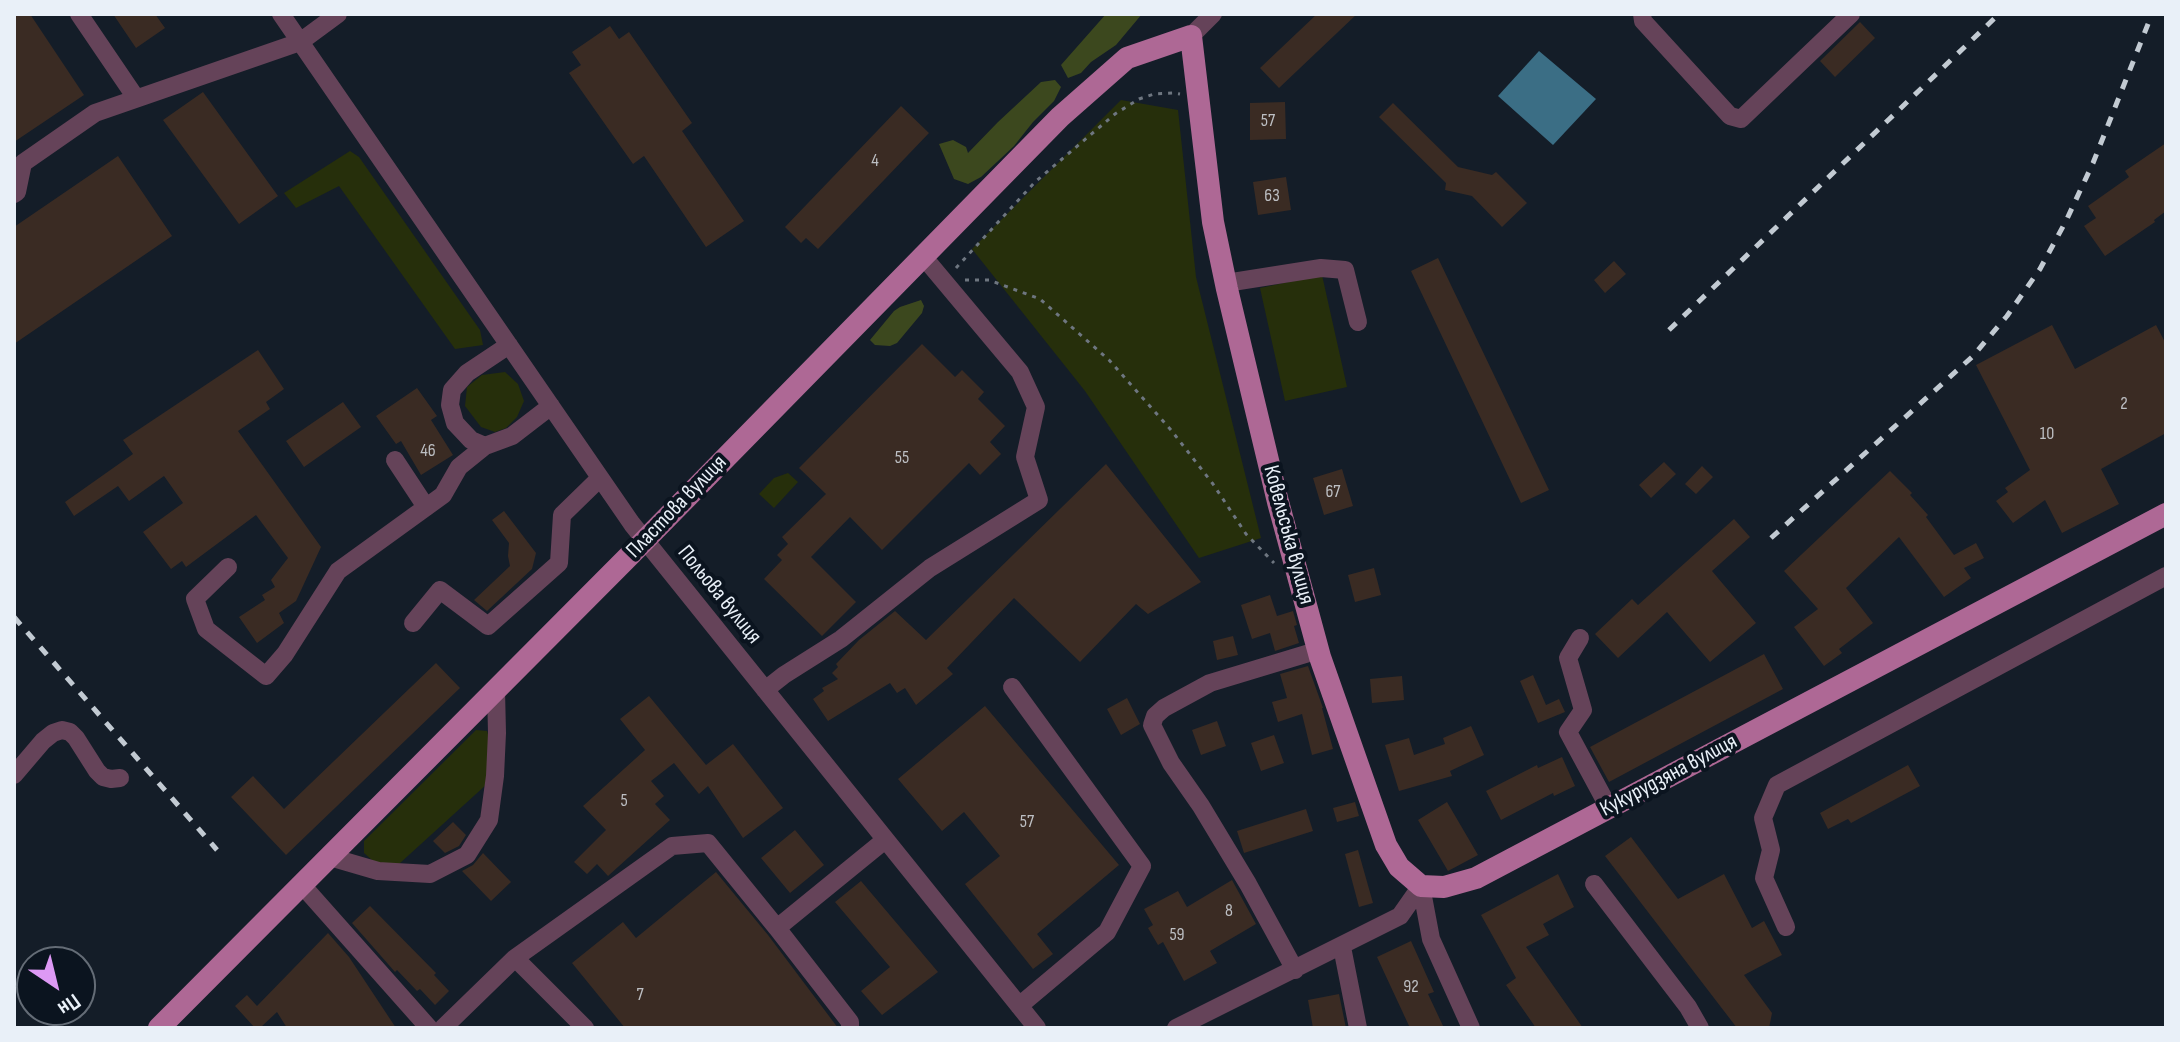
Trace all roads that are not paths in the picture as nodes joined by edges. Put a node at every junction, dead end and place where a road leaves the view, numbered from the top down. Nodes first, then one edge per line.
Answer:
1 (79, 14) edge
2 (281, 14) edge
3 (338, 14) edge
4 (1213, 14) edge
5 (1642, 14) edge
6 (1851, 14) edge
7 (1192, 25) edge
8 (300, 42) junction
9 (136, 98) junction
10 (14, 194) edge
11 (922, 255) junction
12 (1226, 283) junction
13 (1358, 322) dead end
14 (509, 345) junction
15 (551, 406) junction
16 (485, 446) junction
17 (395, 460) dead end
18 (600, 478) junction
19 (426, 507) junction
20 (2166, 514) edge
21 (645, 540) junction
22 (228, 567) dead end
23 (2166, 576) edge
24 (413, 623) dead end
25 (1580, 638) dead end
26 (1319, 650) junction
27 (1012, 687) dead end
28 (496, 690) junction
29 (765, 690) junction
30 (14, 775) edge
31 (120, 778) dead end
32 (1609, 808) junction
33 (885, 840) junction
34 (330, 857) junction
35 (1594, 884) dead end
36 (302, 885) junction
37 (1421, 886) junction
38 (1786, 927) dead end
39 (777, 928) junction
40 (1342, 947) junction
41 (515, 958) junction
42 (1295, 970) junction
43 (1019, 1006) junction
44 (159, 1028) edge
45 (429, 1028) edge
46 (443, 1028) edge
47 (585, 1028) edge
48 (850, 1028) edge
49 (1037, 1028) edge
50 (1176, 1028) edge
51 (1358, 1028) edge
52 (1471, 1028) edge
53 (1700, 1028) edge

1 - 9 street
2 - 8 street, Польова вулиця
3 - 8 street
4 - 7 street, Пластова вулиця
5 - 6 street
7 - 11 main road, Пластова вулиця
7 - 12 main road, Ковельська вулиця
8 - 9 street
8 - 14 street, Польова вулиця
9 - 10 street
11 - 21 main road, Пластова вулиця
11 - 29 street
12 - 13 street
12 - 26 main road, Ковельська вулиця
14 - 15 street, Польова вулиця
14 - 16 street
15 - 16 street
15 - 18 street, Польова вулиця
16 - 19 street
17 - 19 street
18 - 21 street, Польова вулиця
18 - 24 street
19 - 22 street
20 - 32 main road, Кукурудзяна вулиця
21 - 28 main road, Пластова вулиця
21 - 29 street, Польова вулиця
23 - 38 street
25 - 32 street
26 - 37 main road, Ковельська вулиця
26 - 42 street
27 - 43 street
28 - 34 main road, Пластова вулиця
28 - 34 street
29 - 33 street, Польова вулиця
30 - 31 street
32 - 37 main road, Кукурудзяна вулиця
33 - 39 street
33 - 43 street, Польова вулиця
34 - 36 main road, Пластова вулиця
35 - 53 street
36 - 44 main road, Пластова вулиця
36 - 45 street
37 - 40 street
37 - 52 street
39 - 41 street
39 - 48 street
40 - 42 street
40 - 51 street
41 - 46 street
41 - 47 street
42 - 50 street
43 - 49 street, Польова вулиця

